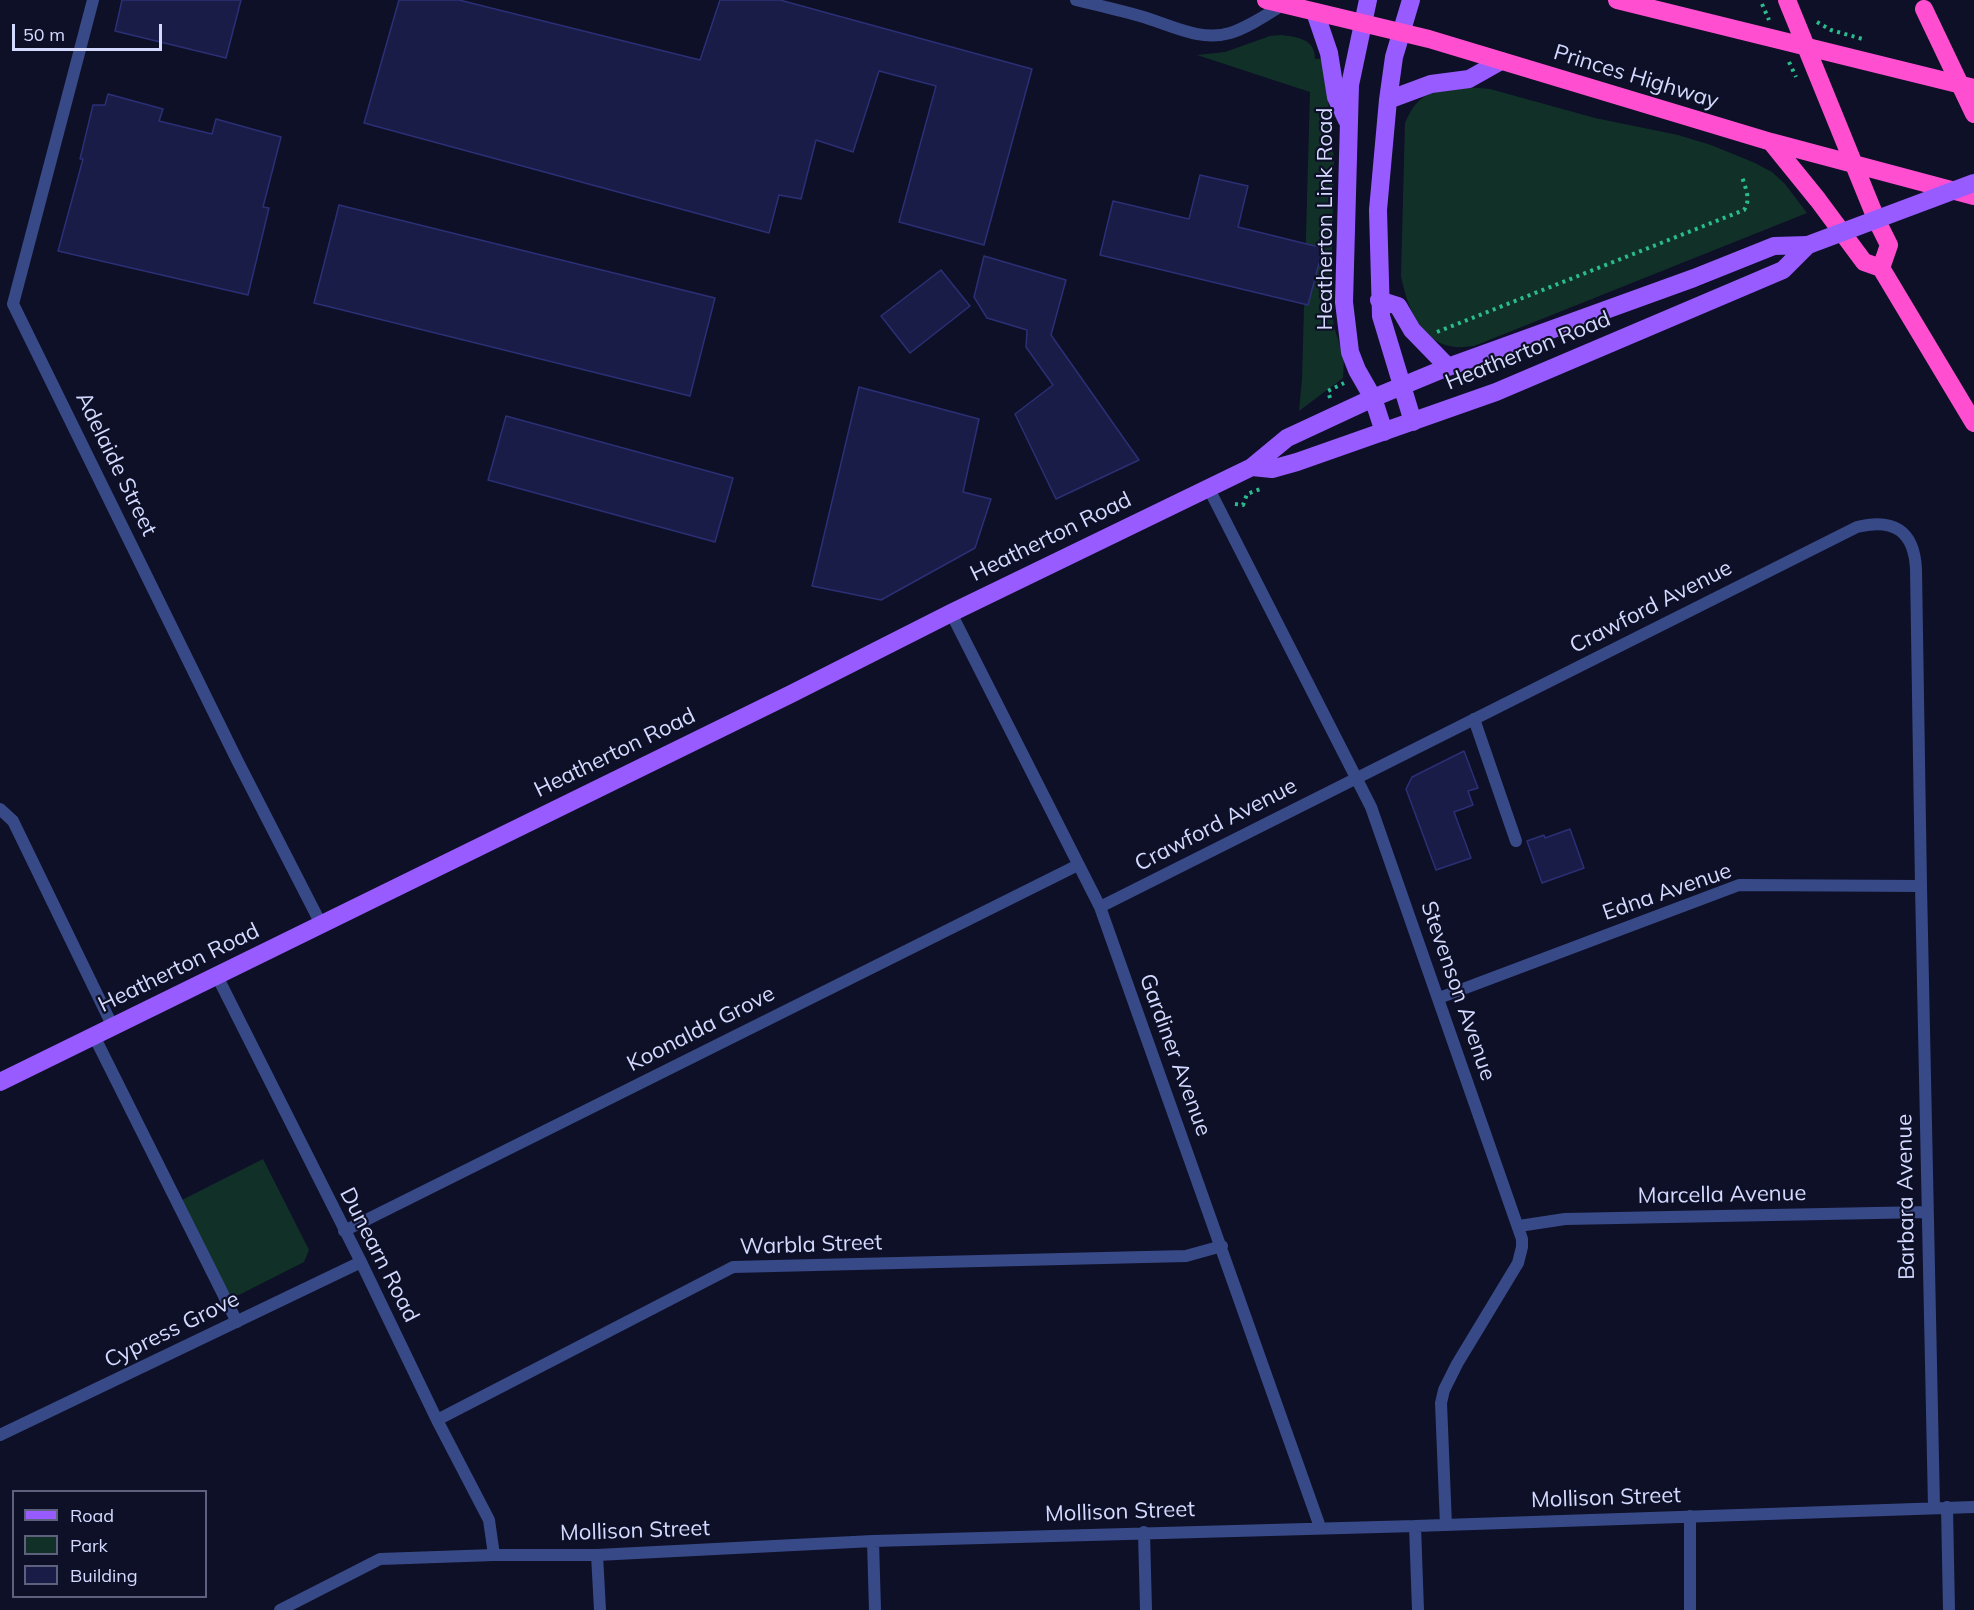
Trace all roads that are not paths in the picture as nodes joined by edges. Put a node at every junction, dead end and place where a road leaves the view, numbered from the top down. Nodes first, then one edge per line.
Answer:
1 (93, 0) edge
2 (1076, 0) edge
3 (1266, 0) edge
4 (1368, 0) edge
5 (1411, 0) edge
6 (1617, 0) edge
7 (1787, 0) edge
8 (1284, 4) junction
9 (1662, 4) edge
10 (1921, 5) edge
11 (1315, 12) junction
12 (1363, 23) junction
13 (1401, 32) junction
14 (1807, 48) junction
15 (1501, 62) junction
16 (1974, 88) edge
17 (1388, 100) junction
18 (1974, 114) edge
19 (1348, 122) junction
20 (1771, 142) junction
21 (1855, 164) junction
22 (1974, 183) edge
23 (1974, 196) edge
24 (1808, 245) junction
25 (1881, 268) junction
26 (1379, 300) junction
27 (1448, 367) junction
28 (1402, 386) junction
29 (1373, 398) junction
30 (1413, 422) junction
31 (1974, 423) edge
32 (1384, 432) junction
33 (1252, 467) junction
34 (1208, 487) junction
35 (951, 613) junction
36 (1474, 718) junction
37 (1357, 777) junction
38 (0, 809) edge
39 (1516, 841) dead end
40 (1078, 865) junction
41 (1921, 886) junction
42 (1100, 907) junction
43 (321, 924) junction
44 (217, 976) junction
45 (1439, 998) junction
46 (114, 1027) junction
47 (94, 1036) junction
48 (0, 1082) edge
49 (1927, 1212) junction
50 (1519, 1226) junction
51 (344, 1231) junction
52 (1222, 1246) junction
53 (361, 1262) junction
54 (237, 1322) junction
55 (437, 1420) junction
56 (0, 1435) edge
57 (1934, 1507) junction
58 (1947, 1507) junction
59 (1974, 1507) edge
60 (1690, 1516) junction
61 (1446, 1525) junction
62 (1415, 1526) junction
63 (1320, 1527) junction
64 (1144, 1533) junction
65 (873, 1541) junction
66 (494, 1555) junction
67 (597, 1555) junction
68 (280, 1610) edge
69 (600, 1610) edge
70 (874, 1610) edge
71 (1146, 1610) edge
72 (1418, 1610) edge
73 (1690, 1610) edge
74 (1949, 1610) edge

1 - 43 street, Adelaide Street
2 - 8 street
3 - 8 highway, Princes Highway
4 - 12 main road, Heatherton Link Road
5 - 13 main road
6 - 9 highway
7 - 14 highway
8 - 11 highway, Princes Highway
9 - 14 highway
10 - 18 highway, bridge
11 - 12 highway, Princes Highway
11 - 19 main road
12 - 13 highway, Princes Highway
12 - 19 main road, Heatherton Link Road
13 - 15 highway, Princes Highway
13 - 17 main road
14 - 16 highway
14 - 21 highway
15 - 17 main road
15 - 20 highway, Princes Highway
17 - 26 main road
19 - 29 main road, Heatherton Link Road
20 - 21 highway, Princes Highway
20 - 25 highway
21 - 23 highway, Princes Highway
21 - 25 highway
22 - 24 main road, Heatherton Road, bridge
24 - 27 main road, Heatherton Road
24 - 30 main road, Heatherton Road
25 - 31 highway
26 - 27 main road
26 - 28 main road
27 - 28 main road, Heatherton Road
28 - 29 main road, Heatherton Road
28 - 30 main road
29 - 32 main road, Heatherton Link Road
29 - 33 main road, Heatherton Road
30 - 32 main road, Heatherton Road
32 - 33 main road, Heatherton Road
33 - 34 main road, Heatherton Road
34 - 35 main road, Heatherton Road
34 - 37 street, Stevenson Avenue
35 - 40 street, Gardiner Avenue
35 - 43 main road, Heatherton Road
36 - 37 street, Crawford Avenue
36 - 39 street
36 - 41 street, Crawford Avenue
37 - 42 street, Crawford Avenue
37 - 45 street, Stevenson Avenue
38 - 46 street
40 - 42 street, Gardiner Avenue
40 - 51 street, Koonalda Grove
41 - 45 street, Edna Avenue
41 - 49 street, Barbara Avenue
42 - 52 street, Gardiner Avenue
43 - 44 main road, Heatherton Road
44 - 46 main road, Heatherton Road
44 - 51 street, Dunearn Road
45 - 50 street, Stevenson Avenue
46 - 47 main road, Heatherton Road
47 - 48 main road, Heatherton Road
47 - 54 street
49 - 50 street, Marcella Avenue
49 - 57 street, Barbara Avenue
50 - 61 street, Stevenson Avenue
51 - 53 street, Dunearn Road
52 - 55 street, Warbla Street
52 - 63 street, Gardiner Avenue
53 - 54 street, Cypress Grove
53 - 55 street, Dunearn Road
54 - 56 street, Cypress Grove
55 - 66 street, Dunearn Road
57 - 58 street, Mollison Street
57 - 60 street, Mollison Street
58 - 59 street, Mollison Street
58 - 74 street
60 - 61 street, Mollison Street
60 - 73 street
61 - 62 street, Mollison Street
62 - 63 street, Mollison Street
62 - 72 street
63 - 64 street, Mollison Street
64 - 65 street, Mollison Street
64 - 71 street
65 - 67 street, Mollison Street
65 - 70 street
66 - 67 street, Mollison Street
66 - 68 street, Mollison Street
67 - 69 street

